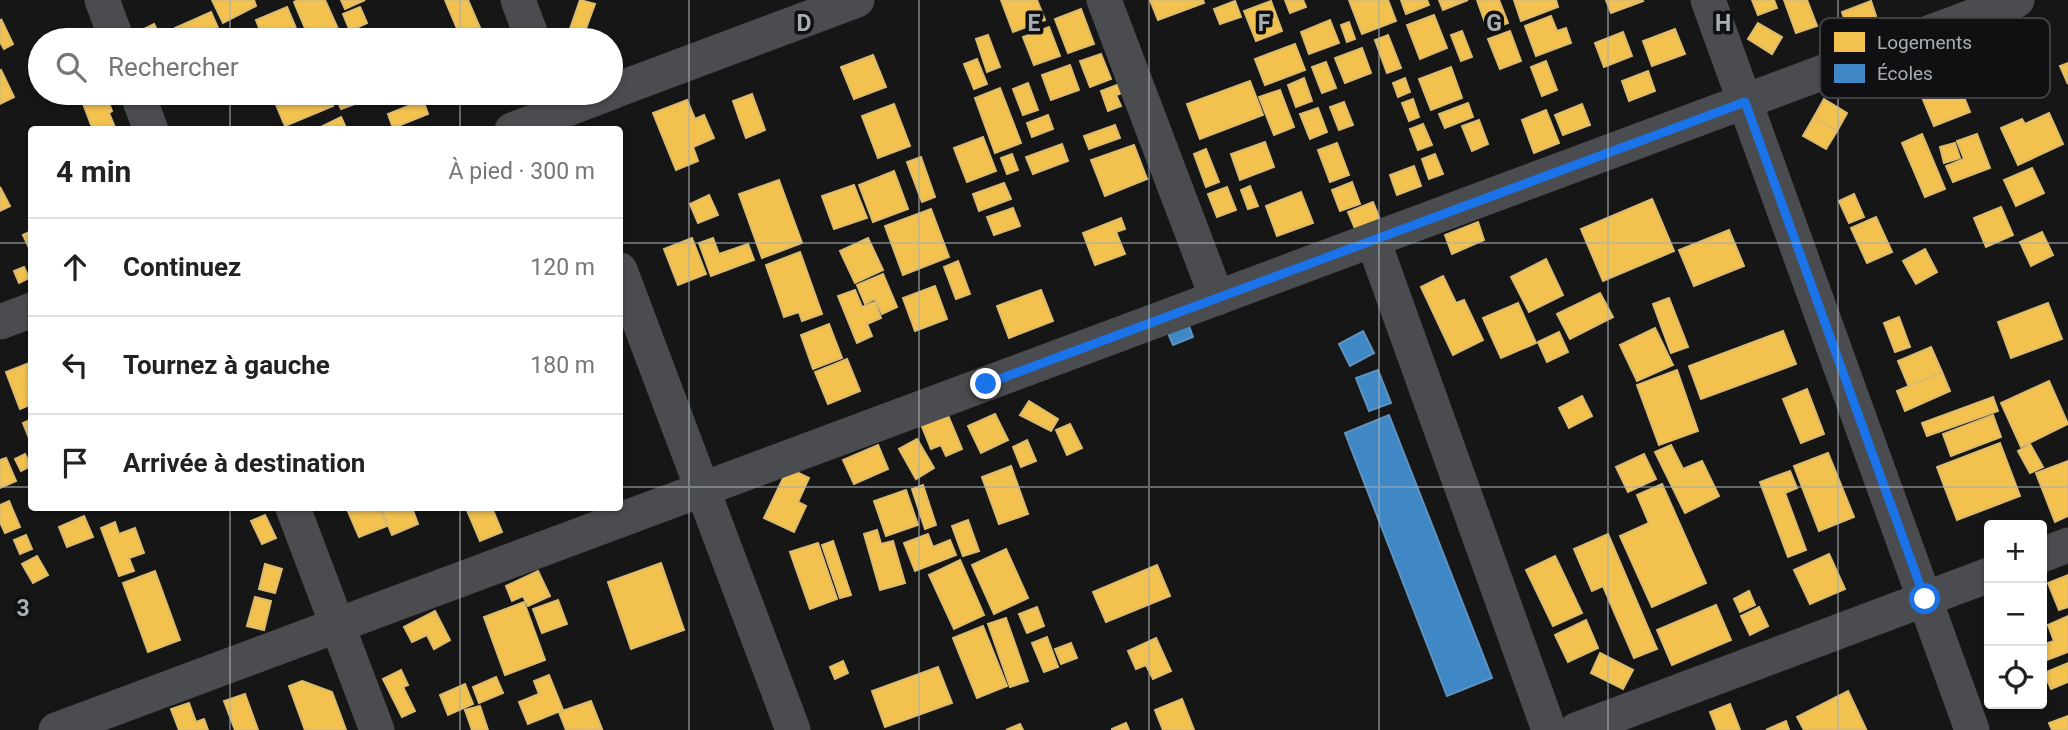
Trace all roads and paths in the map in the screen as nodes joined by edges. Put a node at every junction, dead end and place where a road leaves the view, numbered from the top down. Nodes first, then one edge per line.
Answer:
1 (102, 0) edge
2 (518, 0) edge
3 (857, 0) edge
4 (1104, 0) edge
5 (1708, 0) edge
6 (2017, 0) edge
7 (1969, 18) edge
8 (112, 28) edge
9 (528, 28) edge
10 (1820, 74) edge
11 (623, 88) edge
12 (1745, 102) junction
13 (142, 105) edge
14 (577, 105) edge
15 (560, 111) edge
16 (149, 126) edge
17 (522, 126) edge
18 (1373, 240) junction
19 (623, 278) edge
20 (1216, 298) junction
21 (28, 312) edge
22 (0, 322) edge
23 (702, 490) junction
24 (294, 511) edge
25 (2068, 545) edge
26 (2047, 553) edge
27 (1984, 577) edge
28 (1925, 599) junction
29 (338, 625) junction
30 (56, 730) edge
31 (377, 730) edge
32 (793, 730) edge
33 (1549, 730) edge
34 (1576, 730) edge
35 (1972, 730) edge

1 - 8 street
2 - 9 street
3 - 11 street
4 - 20 street
5 - 12 street
6 - 7 street
10 - 12 street
12 - 18 street
12 - 28 street
13 - 16 street
14 - 15 street
15 - 17 street
18 - 20 street
18 - 33 street
19 - 23 street
20 - 23 street
21 - 22 street
23 - 29 street
23 - 32 street
24 - 29 street
25 - 26 street
27 - 28 street
28 - 34 street
28 - 35 street
29 - 30 street
29 - 31 street

